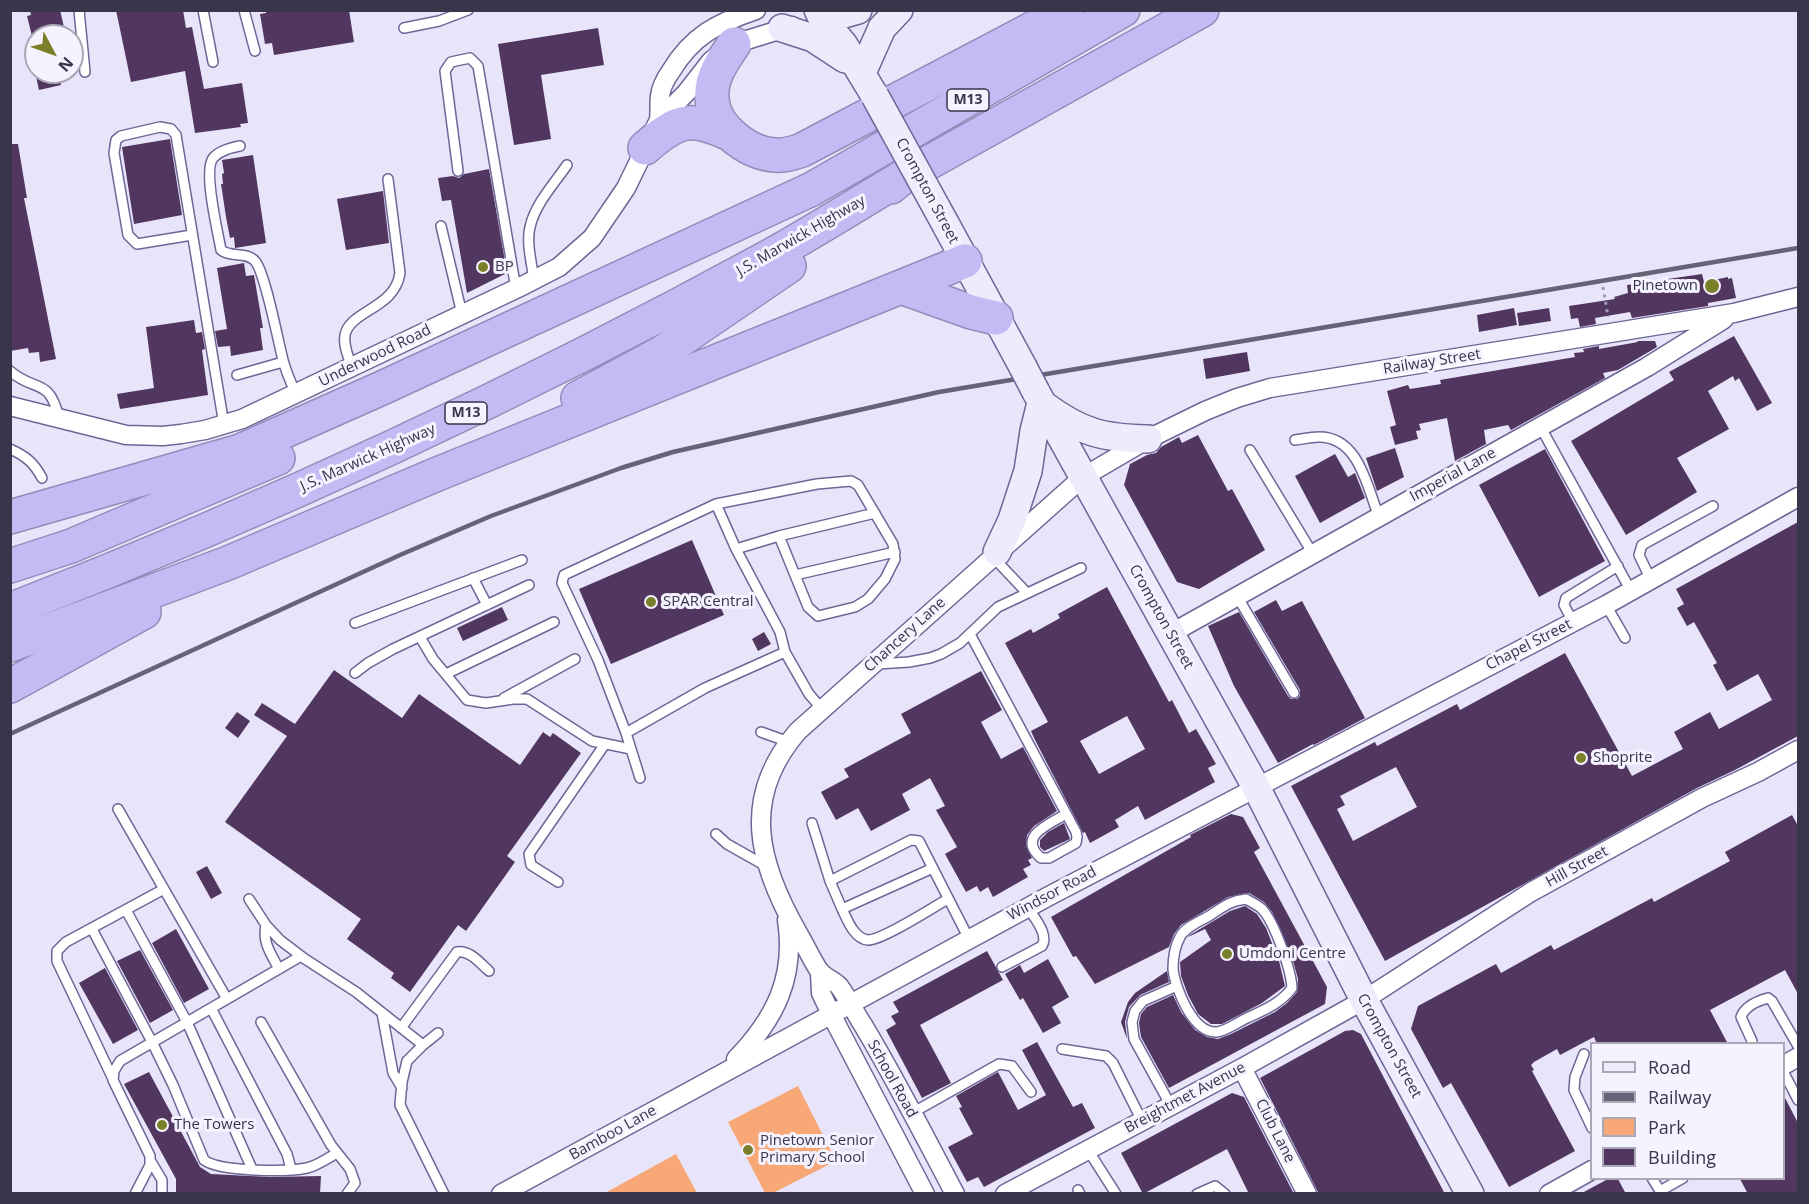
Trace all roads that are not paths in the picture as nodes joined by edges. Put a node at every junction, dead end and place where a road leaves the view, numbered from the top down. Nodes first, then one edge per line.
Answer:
1 (79, 10) edge
2 (202, 10) edge
3 (244, 10) edge
4 (468, 10) edge
5 (899, 10) edge
6 (1068, 10) edge
7 (1123, 10) edge
8 (1202, 10) edge
9 (836, 13) edge
10 (744, 20) edge
11 (404, 28) dead end
12 (782, 28) junction
13 (255, 51) dead end
14 (213, 62) dead end
15 (85, 72) dead end
16 (868, 85) junction
17 (652, 134) junction
18 (730, 134) junction
19 (240, 146) dead end
20 (567, 165) dead end
21 (458, 171) dead end
22 (903, 177) junction
23 (388, 179) dead end
24 (812, 189) junction
25 (441, 226) dead end
26 (192, 235) junction
27 (965, 261) junction
28 (534, 280) junction
29 (901, 287) junction
30 (516, 289) junction
31 (1798, 297) edge
32 (462, 314) junction
33 (1734, 314) junction
34 (1001, 327) junction
35 (283, 362) junction
36 (352, 368) junction
37 (10, 371) edge
38 (237, 375) dead end
39 (296, 394) junction
40 (1039, 398) junction
41 (10, 406) edge
42 (60, 419) junction
43 (224, 425) junction
44 (1540, 426) junction
45 (1149, 440) junction
46 (1295, 440) dead end
47 (10, 449) edge
48 (1250, 450) dead end
49 (435, 475) junction
50 (1083, 477) junction
51 (42, 478) dead end
52 (1798, 497) edge
53 (716, 504) junction
54 (1713, 506) dead end
55 (874, 513) junction
56 (10, 517) edge
57 (1379, 517) junction
58 (779, 536) junction
59 (736, 549) junction
60 (895, 552) junction
61 (995, 554) junction
62 (1313, 554) junction
63 (522, 560) dead end
64 (228, 563) junction
65 (10, 566) edge
66 (1618, 566) junction
67 (1082, 568) dead end
68 (795, 575) junction
69 (473, 578) junction
70 (1651, 580) junction
71 (529, 585) dead end
72 (1631, 591) junction
73 (1027, 593) junction
74 (1237, 596) junction
75 (487, 605) junction
76 (1606, 605) junction
77 (10, 610) edge
78 (554, 622) dead end
79 (1573, 622) junction
80 (355, 623) dead end
81 (970, 634) junction
82 (1170, 634) junction
83 (420, 637) junction
84 (1625, 638) dead end
85 (10, 645) edge
86 (785, 652) junction
87 (575, 658) dead end
88 (872, 665) junction
89 (355, 673) dead end
90 (446, 674) junction
91 (10, 686) edge
92 (1294, 693) dead end
93 (500, 700) junction
94 (822, 709) junction
95 (761, 732) dead end
96 (626, 733) junction
97 (789, 742) junction
98 (605, 744) junction
99 (631, 749) junction
100 (1798, 750) edge
101 (640, 778) dead end
102 (1256, 787) junction
103 (118, 809) dead end
104 (1066, 814) junction
105 (760, 815) joint
106 (812, 823) dead end
107 (716, 834) dead end
108 (768, 867) junction
109 (933, 868) junction
110 (830, 881) junction
111 (558, 882) dead end
112 (164, 890) junction
113 (249, 899) dead end
114 (948, 899) junction
115 (1028, 907) junction
116 (842, 909) junction
117 (126, 910) junction
118 (786, 911) junction
119 (266, 925) junction
120 (92, 929) junction
121 (969, 939) junction
122 (301, 956) junction
123 (1002, 967) dead end
124 (279, 969) junction
125 (489, 971) dead end
126 (820, 972) junction
127 (1177, 986) junction
128 (226, 999) junction
129 (1364, 1000) junction
130 (849, 1004) junction
131 (211, 1008) junction
132 (382, 1013) junction
133 (831, 1014) junction
134 (187, 1022) junction
135 (261, 1022) dead end
136 (401, 1028) junction
137 (438, 1033) dead end
138 (1752, 1041) dead end
139 (152, 1042) junction
140 (423, 1044) junction
141 (1798, 1046) edge
142 (1062, 1048) dead end
143 (1584, 1054) dead end
144 (1242, 1068) junction
145 (724, 1071) junction
146 (1785, 1075) edge
147 (113, 1080) junction
148 (402, 1088) junction
149 (1031, 1092) dead end
150 (1798, 1100) edge
151 (1171, 1106) junction
152 (912, 1113) junction
153 (1142, 1121) junction
154 (1590, 1124) edge
155 (1088, 1150) junction
156 (337, 1153) junction
157 (150, 1160) junction
158 (252, 1169) junction
159 (291, 1169) junction
160 (1590, 1171) edge
161 (1681, 1180) edge
162 (1659, 1193) edge
163 (135, 1194) edge
164 (162, 1194) edge
165 (347, 1194) edge
166 (444, 1194) edge
167 (501, 1194) edge
168 (925, 1194) edge
169 (955, 1194) edge
170 (1005, 1194) edge
171 (1116, 1194) edge
172 (1197, 1194) edge
173 (1225, 1194) edge
174 (1307, 1194) edge
175 (1470, 1194) edge
176 (1549, 1194) edge

1 - 15 lane
2 - 14 lane
3 - 13 lane
4 - 11 lane
5 - 16 street
6 - 18 highway
7 - 24 highway, M13
8 - 22 highway, M13
9 - 12 street, Underwood Road
9 - 16 street, Crompton Street
10 - 12 street, Underwood Road
10 - 17 street, Underwood Road
10 - 17 street, Underwood Road
10 - 18 highway
12 - 16 street
16 - 27 street, Crompton Street, bridge
17 - 18 highway
17 - 28 street, Underwood Road
19 - 35 lane
20 - 28 lane
21 - 30 lane
22 - 49 highway
22 - 77 highway, J.S. Marwick Highway / M13
23 - 36 lane
24 - 56 highway
24 - 65 highway, M13
25 - 32 lane
26 - 26 lane
26 - 43 lane
27 - 29 highway
27 - 34 street, Crompton Street
28 - 30 street, Underwood Road
29 - 34 highway
29 - 49 highway
30 - 32 street, Underwood Road
31 - 33 street, Railway Street
32 - 36 street, Underwood Road
33 - 44 street, Imperial Lane
33 - 45 street, Railway Street
34 - 40 street, Crompton Street, bridge
35 - 38 lane
35 - 39 lane
36 - 39 street, Underwood Road
37 - 42 lane
39 - 43 street, Underwood Road
40 - 45 street
40 - 50 street, Crompton Street
40 - 61 street
41 - 42 street, Underwood Road
42 - 43 street, Underwood Road
44 - 57 street, Imperial Lane
44 - 66 lane
45 - 50 street, Railway Street
46 - 57 lane
47 - 51 lane
48 - 62 lane
49 - 64 highway
50 - 61 street, Chancery Lane
50 - 82 street, Crompton Street
52 - 70 street, Chapel Street
53 - 55 lane
53 - 59 lane
53 - 96 lane
54 - 70 lane
55 - 58 lane
55 - 60 lane
57 - 62 street, Imperial Lane
58 - 59 lane
58 - 68 lane
59 - 86 lane
60 - 68 lane
60 - 68 lane
61 - 73 lane
61 - 88 street, Chancery Lane
62 - 74 street, Imperial Lane
63 - 69 lane
64 - 85 highway
64 - 91 highway
66 - 72 lane
66 - 79 lane
67 - 73 lane
69 - 75 lane
69 - 80 lane
70 - 72 street, Chapel Street
71 - 75 lane
72 - 76 street, Chapel Street
73 - 81 lane
74 - 82 street, Imperial Lane
74 - 92 lane
75 - 83 lane
76 - 79 street, Chapel Street
76 - 84 lane
78 - 90 lane
79 - 102 street, Chapel Street
81 - 88 lane
81 - 104 lane
82 - 102 street, Crompton Street
83 - 89 lane
83 - 90 lane
86 - 94 lane
86 - 96 lane
87 - 93 lane
88 - 94 street, Chancery Lane
90 - 93 lane
93 - 98 lane
94 - 97 street, Chancery Lane
95 - 97 lane
96 - 99 lane
97 - 105 street, Chancery Lane
98 - 99 lane
98 - 111 lane
99 - 101 lane
100 - 129 street, Hill Street
102 - 115 street, Windsor Road
102 - 129 street, Crompton Street
103 - 112 lane
104 - 104 lane
105 - 108 street, School Road
106 - 110 lane
107 - 108 lane
108 - 118 street, School Road
109 - 110 lane
109 - 114 lane
109 - 116 lane
110 - 116 lane
112 - 117 lane
112 - 128 lane
113 - 119 lane
114 - 116 lane
114 - 121 lane
115 - 121 street, Windsor Road
115 - 123 lane
117 - 120 lane
117 - 134 lane
118 - 126 street, School Road
118 - 145 street, Bamboo Lane
119 - 122 lane
119 - 124 lane
120 - 139 lane
120 - 147 lane
121 - 130 street, Windsor Road
122 - 124 lane
122 - 132 lane
124 - 128 lane
125 - 136 lane
126 - 130 street, School Road
126 - 133 street, School Road
127 - 127 lane
127 - 151 lane
128 - 131 lane
129 - 144 street, Breightmet Avenue
129 - 175 street, Crompton Street
130 - 133 street, Bamboo Lane
130 - 152 street, School Road
131 - 134 lane
131 - 159 lane
132 - 136 lane
132 - 148 lane
133 - 145 street, Bamboo Lane
133 - 168 street, School Road
134 - 139 lane
134 - 158 lane
135 - 156 lane
136 - 140 lane
137 - 140 lane
138 - 141 lane
139 - 147 lane
139 - 158 lane
140 - 148 lane
142 - 153 lane
143 - 154 lane
144 - 151 street, Breightmet Avenue
144 - 174 street, Club Lane
145 - 167 street, Bamboo Lane
146 - 150 lane
147 - 157 lane
148 - 166 lane
149 - 152 lane
151 - 153 street, Breightmet Avenue
152 - 169 street, School Road
153 - 155 street, Breightmet Avenue
155 - 170 street, Breightmet Avenue
155 - 171 lane
156 - 159 lane
156 - 165 lane
157 - 163 lane
157 - 164 lane
158 - 159 lane
160 - 176 street
161 - 162 lane
172 - 173 lane

